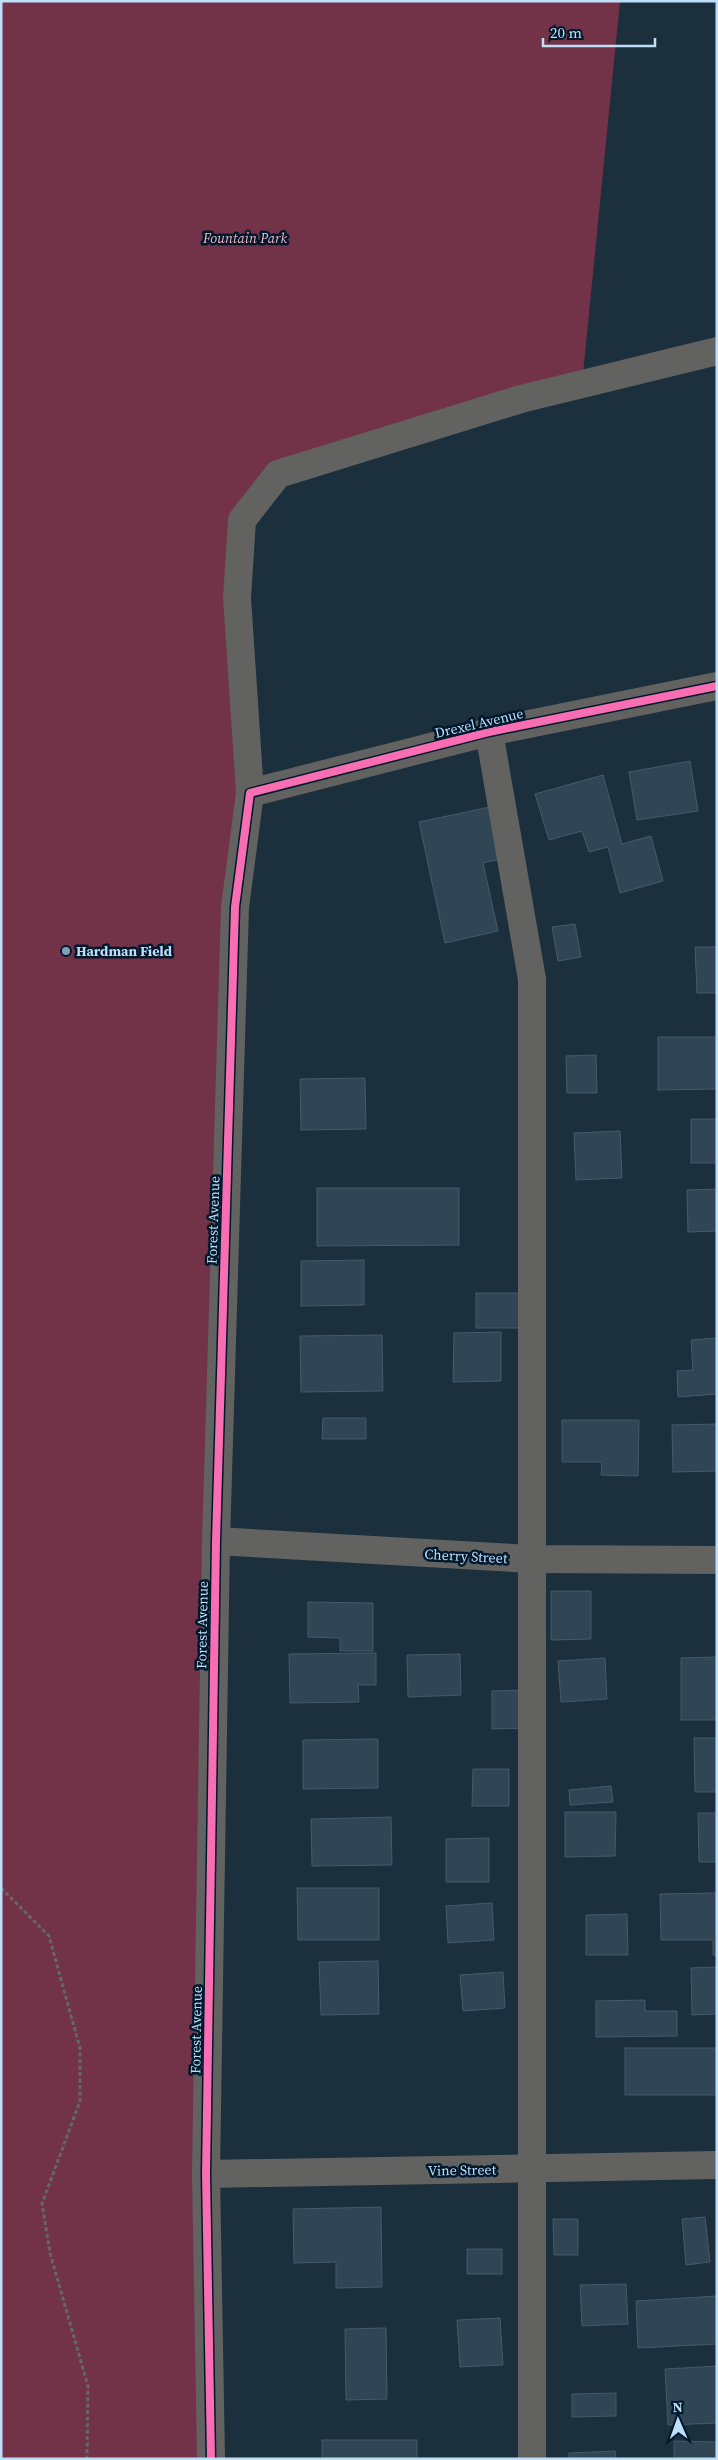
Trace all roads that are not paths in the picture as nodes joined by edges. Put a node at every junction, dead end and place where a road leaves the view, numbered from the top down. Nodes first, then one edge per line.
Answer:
1 (717, 351) edge
2 (717, 686) edge
3 (489, 732) junction
4 (250, 793) junction
5 (216, 1542) junction
6 (531, 1559) junction
7 (717, 1560) edge
8 (717, 2166) edge
9 (532, 2168) junction
10 (206, 2174) junction
11 (211, 2459) edge
12 (532, 2459) edge

1 - 4 street, Forest Avenue
2 - 3 street, Drexel Avenue
3 - 4 street, Drexel Avenue
3 - 6 street
4 - 5 street, Forest Avenue
5 - 6 street, Cherry Street
5 - 10 street, Forest Avenue
6 - 7 street, Cherry Street
6 - 9 street
8 - 9 street, Vine Street
9 - 10 street, Vine Street
9 - 12 street
10 - 11 street, Forest Avenue

